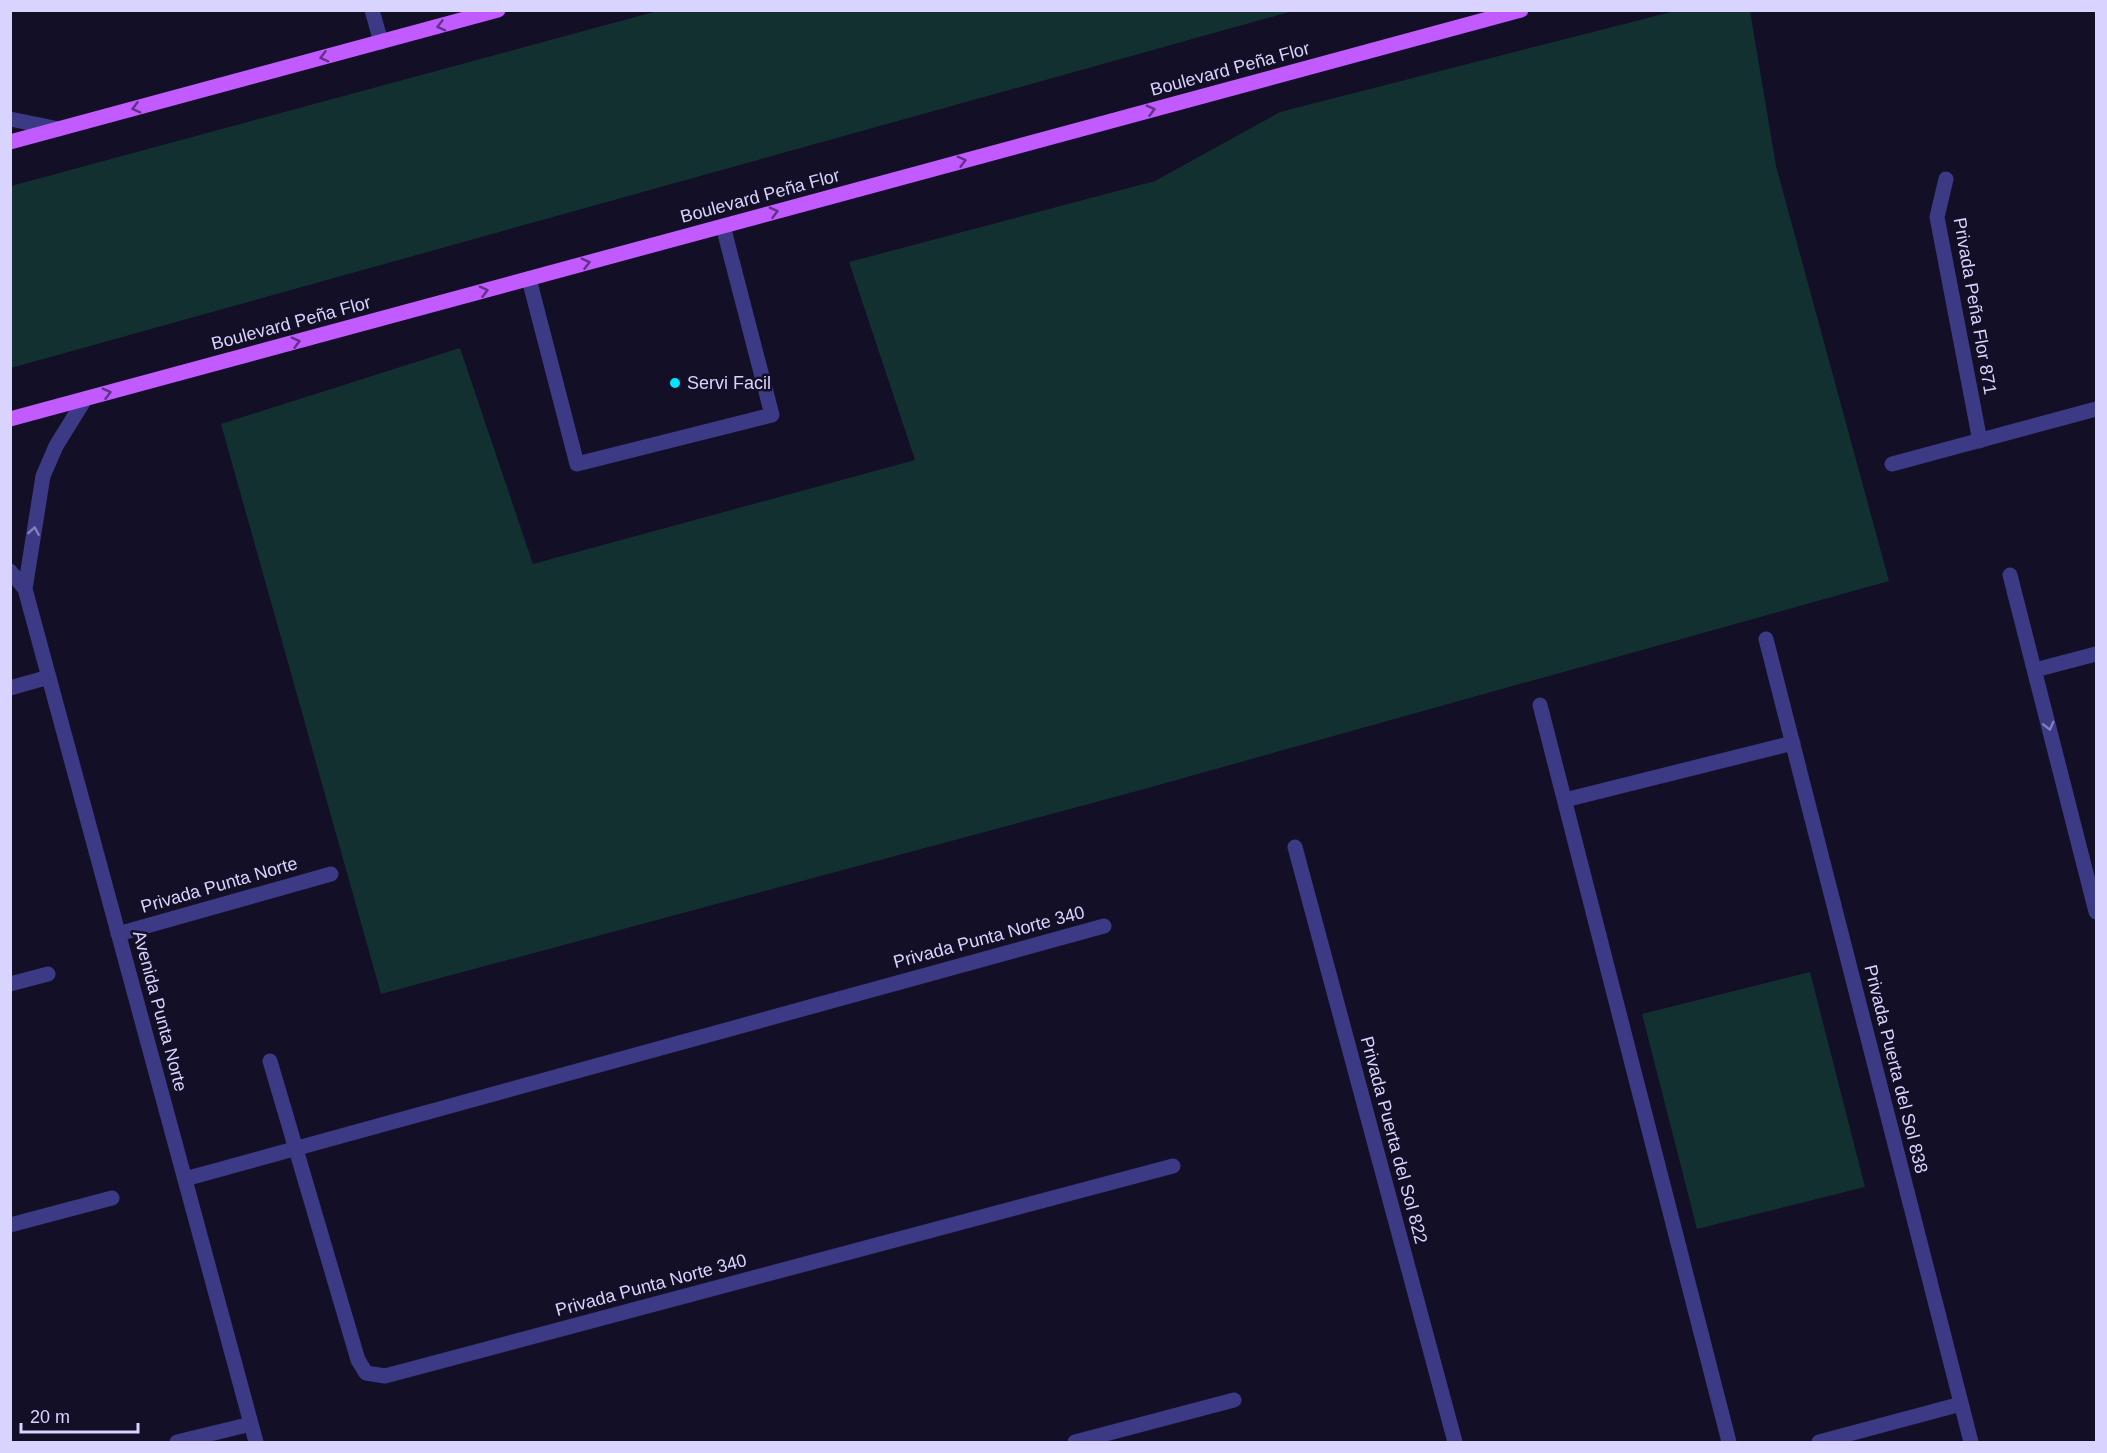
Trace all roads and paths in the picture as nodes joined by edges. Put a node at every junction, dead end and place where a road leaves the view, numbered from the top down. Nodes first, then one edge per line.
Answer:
1 (372, 10) edge
2 (498, 10) edge
3 (1521, 10) edge
4 (381, 42) junction
5 (10, 119) edge
6 (59, 129) junction
7 (10, 142) edge
8 (1946, 179) dead end
9 (723, 226) junction
10 (529, 279) junction
11 (85, 399) junction
12 (2097, 409) edge
13 (10, 419) edge
14 (1980, 441) junction
15 (1892, 464) dead end
16 (10, 571) edge
17 (2010, 575) dead end
18 (25, 589) junction
19 (1766, 639) dead end
20 (2097, 654) edge
21 (2034, 670) junction
22 (49, 677) junction
23 (10, 688) edge
24 (1540, 705) dead end
25 (1793, 743) junction
26 (1564, 800) junction
27 (1295, 847) dead end
28 (331, 874) dead end
29 (2097, 912) edge
30 (1104, 926) dead end
31 (118, 934) junction
32 (48, 974) dead end
33 (10, 984) edge
34 (270, 1061) dead end
35 (295, 1149) junction
36 (1173, 1166) dead end
37 (185, 1179) junction
38 (112, 1198) dead end
39 (10, 1225) edge
40 (1234, 1400) dead end
41 (1961, 1404) junction
42 (251, 1424) junction
43 (177, 1443) edge
44 (256, 1443) edge
45 (1076, 1443) edge
46 (1455, 1443) edge
47 (1729, 1443) edge
48 (1819, 1443) edge
49 (1971, 1443) edge

1 - 4 street
2 -> 4 main road
9 -> 3 main road, Boulevard Peña Flor
4 -> 6 main road
5 - 6 street
6 - 7 main road
8 - 14 street, Privada Peña Flor 871
10 -> 9 main road, Boulevard Peña Flor
9 - 10 street
11 -> 10 main road, Boulevard Peña Flor
11 - 13 main road, Boulevard Peña Flor
18 -> 11 street
12 - 14 street
14 - 15 street
16 - 18 street
17 - 21 street
18 - 22 street, Avenida Punta Norte
19 - 25 street, Privada Puerta del Sol 838
20 - 21 street
21 -> 29 street
22 - 23 street
22 - 31 street, Avenida Punta Norte
24 - 26 street
25 - 26 street
25 - 41 street, Privada Puerta del Sol 838
26 - 47 street
27 - 46 street, Privada Puerta del Sol 822
28 - 31 street, Privada Punta Norte
30 - 35 street, Privada Punta Norte 340
31 - 37 street, Avenida Punta Norte
32 - 33 street
34 - 35 street, Privada Punta Norte 340
35 - 36 street, Privada Punta Norte 340
35 - 37 street, Privada Punta Norte 340
37 - 42 street, Avenida Punta Norte
38 - 39 street
40 - 45 street
41 - 48 street
41 - 49 street, Privada Puerta del Sol 838
42 - 43 street
42 - 44 street, Avenida Punta Norte

